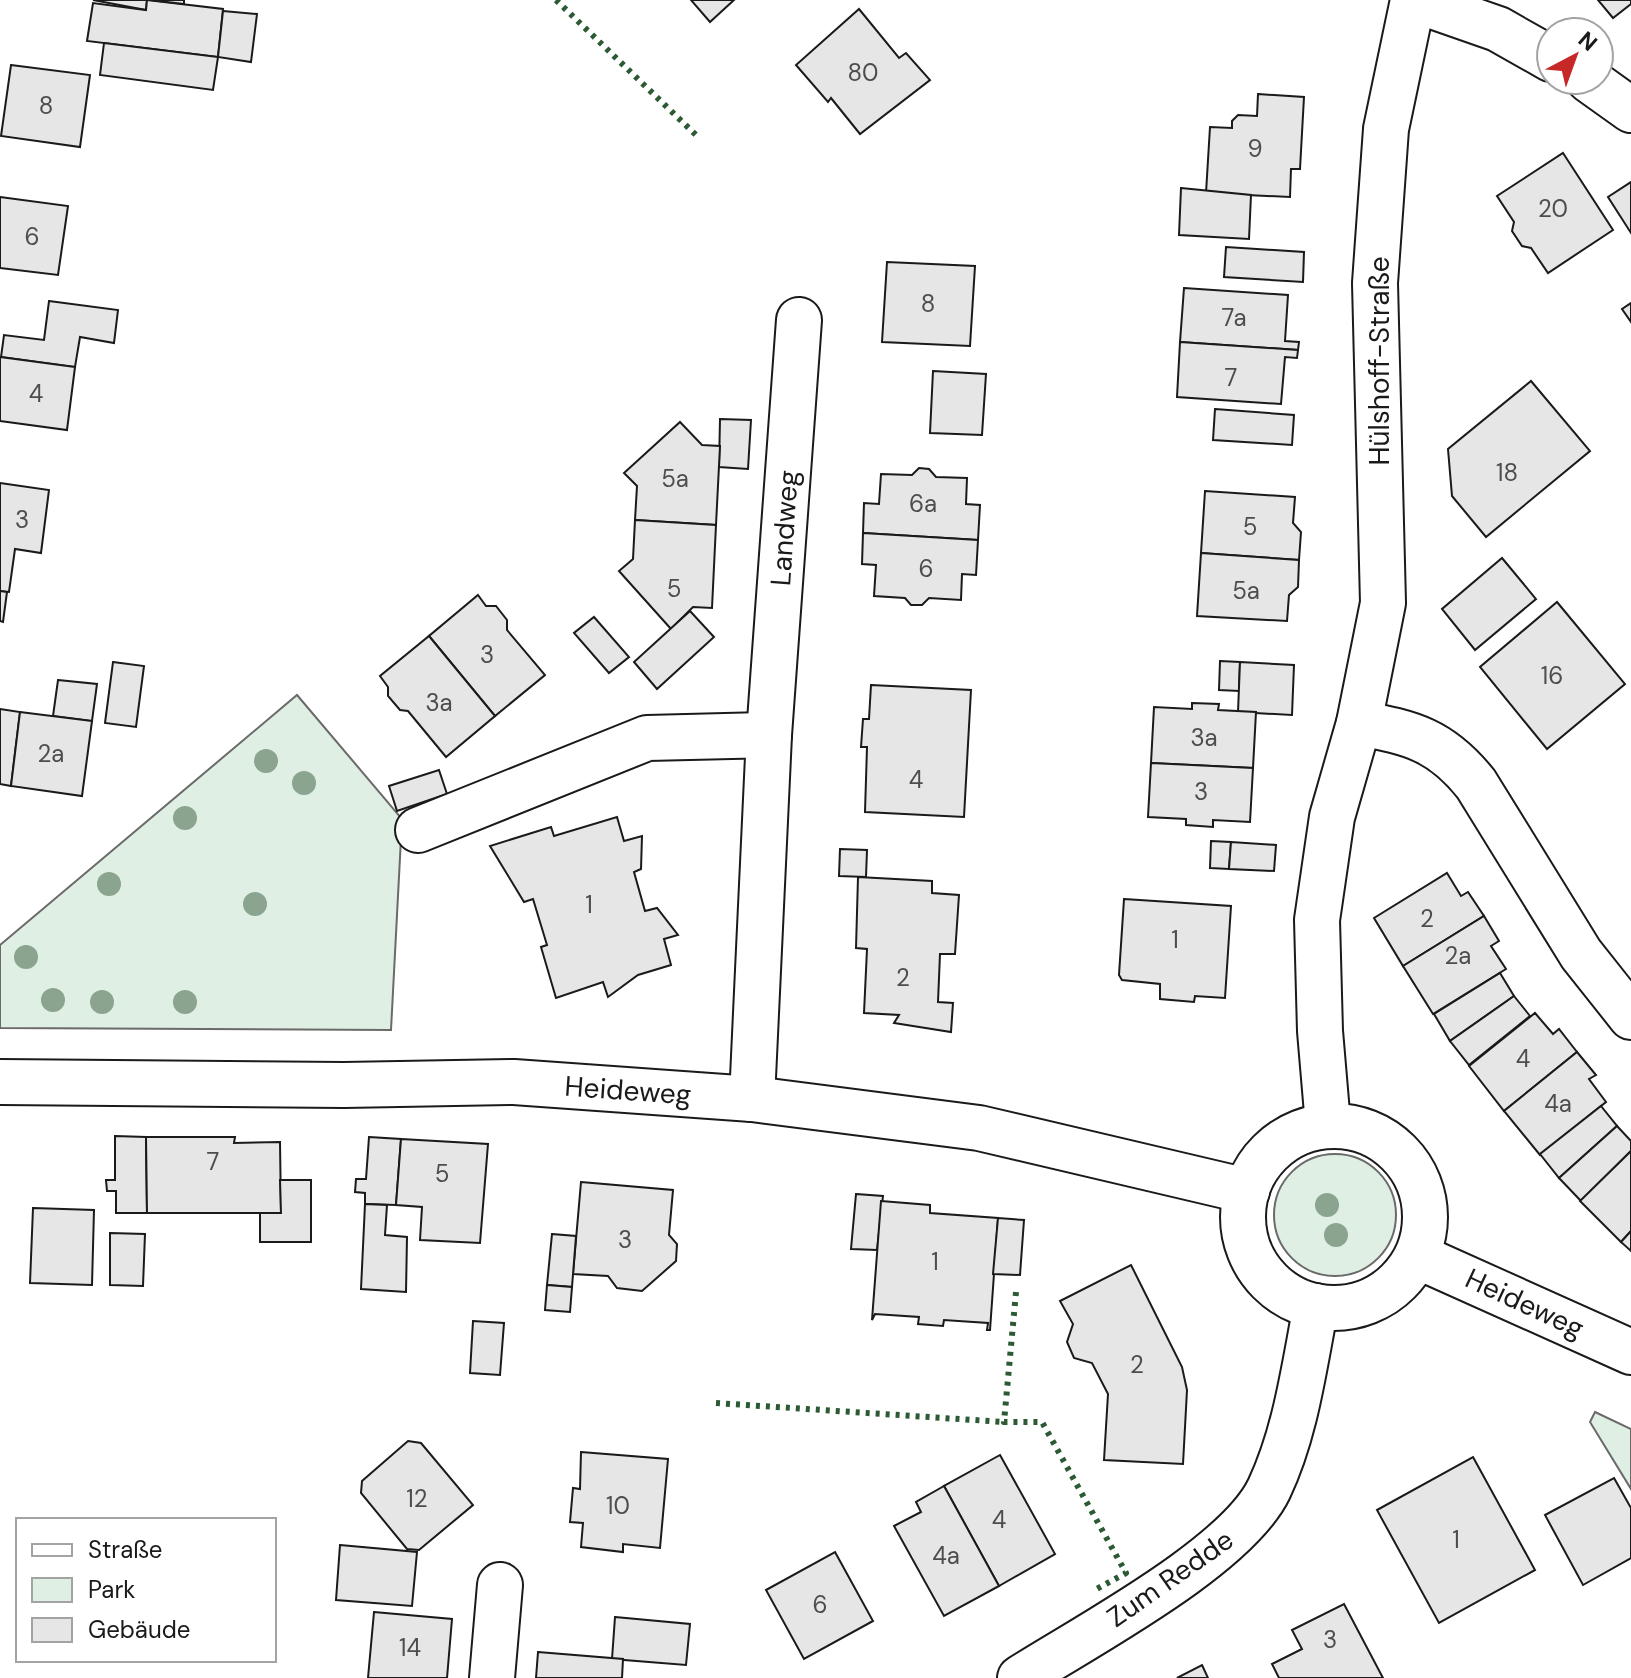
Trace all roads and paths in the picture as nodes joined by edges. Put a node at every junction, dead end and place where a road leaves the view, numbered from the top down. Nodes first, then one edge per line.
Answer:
1 (1414, 0) edge
2 (1535, 50) edge
3 (1611, 96) edge
4 (1631, 110) edge
5 (799, 320) dead end
6 (1359, 723) junction
7 (769, 735) junction
8 (418, 830) dead end
9 (1631, 1017) edge
10 (0, 1082) edge
11 (752, 1099) junction
12 (1328, 1125) junction
13 (1247, 1191) junction
14 (1417, 1256) junction
15 (1316, 1306) junction
16 (1631, 1352) edge
17 (500, 1585) dead end
18 (492, 1678) edge
19 (1020, 1678) edge

1 - 2 street, Hülshoff-Straße
1 - 6 street, Hülshoff-Straße
3 - 4 street
5 - 7 street, Landweg
6 - 9 street
6 - 12 street, Hülshoff-Straße
7 - 8 street
7 - 11 street, Landweg
10 - 11 street, Heideweg
11 - 13 street, Heideweg
12 - 13 street
12 - 14 street
13 - 15 street
14 - 15 street
14 - 16 street, Heideweg
15 - 19 street, Zum Redde
17 - 18 street

